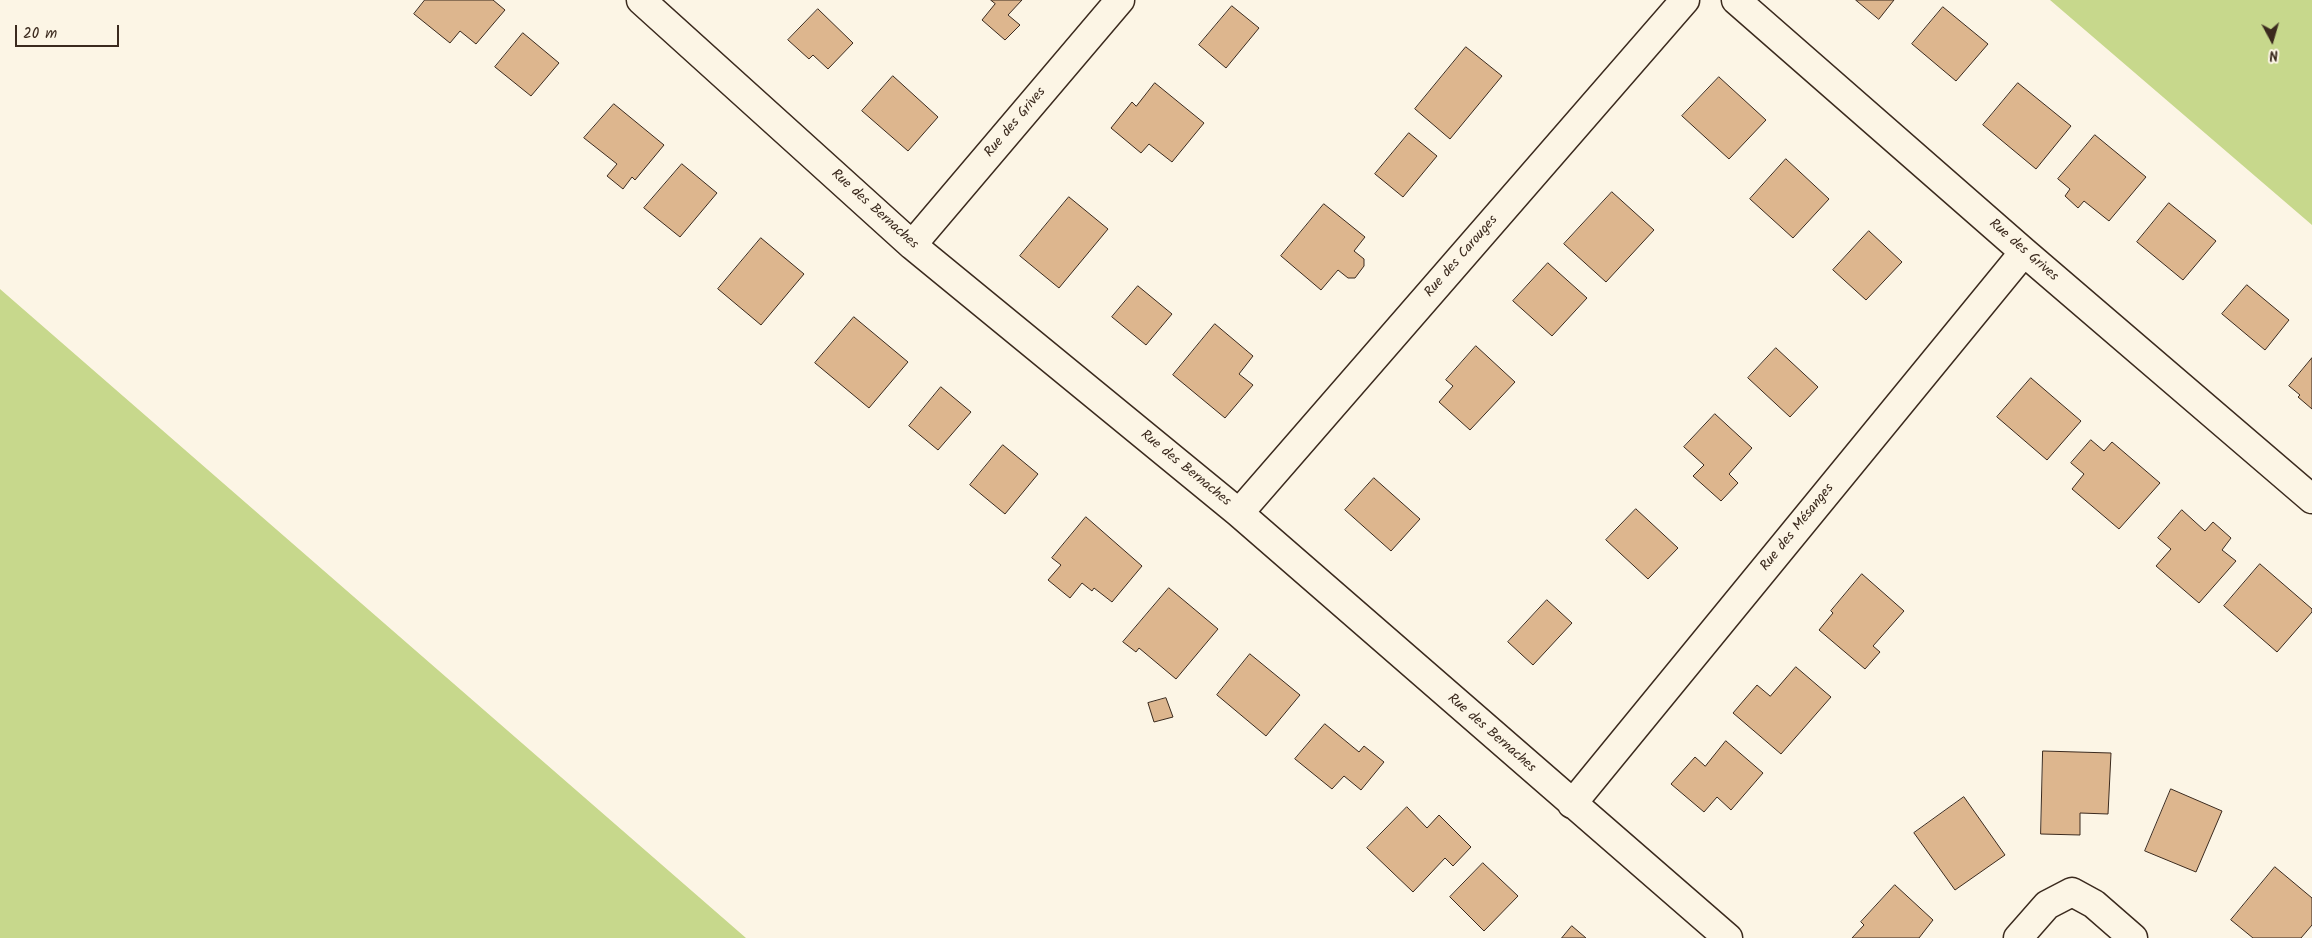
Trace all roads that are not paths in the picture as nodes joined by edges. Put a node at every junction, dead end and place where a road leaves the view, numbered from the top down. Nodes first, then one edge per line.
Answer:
1 (641, 0) edge
2 (1120, 0) edge
3 (1685, 0) edge
4 (1736, 0) edge
5 (912, 245) junction
6 (2024, 252) junction
7 (2312, 499) edge
8 (1240, 513) junction
9 (1572, 804) junction
10 (1728, 938) edge
11 (2018, 938) edge
12 (2133, 938) edge

1 - 5 street, Rue des Bernaches
2 - 5 street, Rue des Grives
3 - 8 street, Rue des Carouges
4 - 6 street, Rue des Grives
5 - 8 street, Rue des Bernaches
6 - 7 street, Rue des Grives
6 - 9 street, Rue des Mésanges
8 - 9 street, Rue des Bernaches
9 - 10 street, Rue des Bernaches
11 - 12 street

